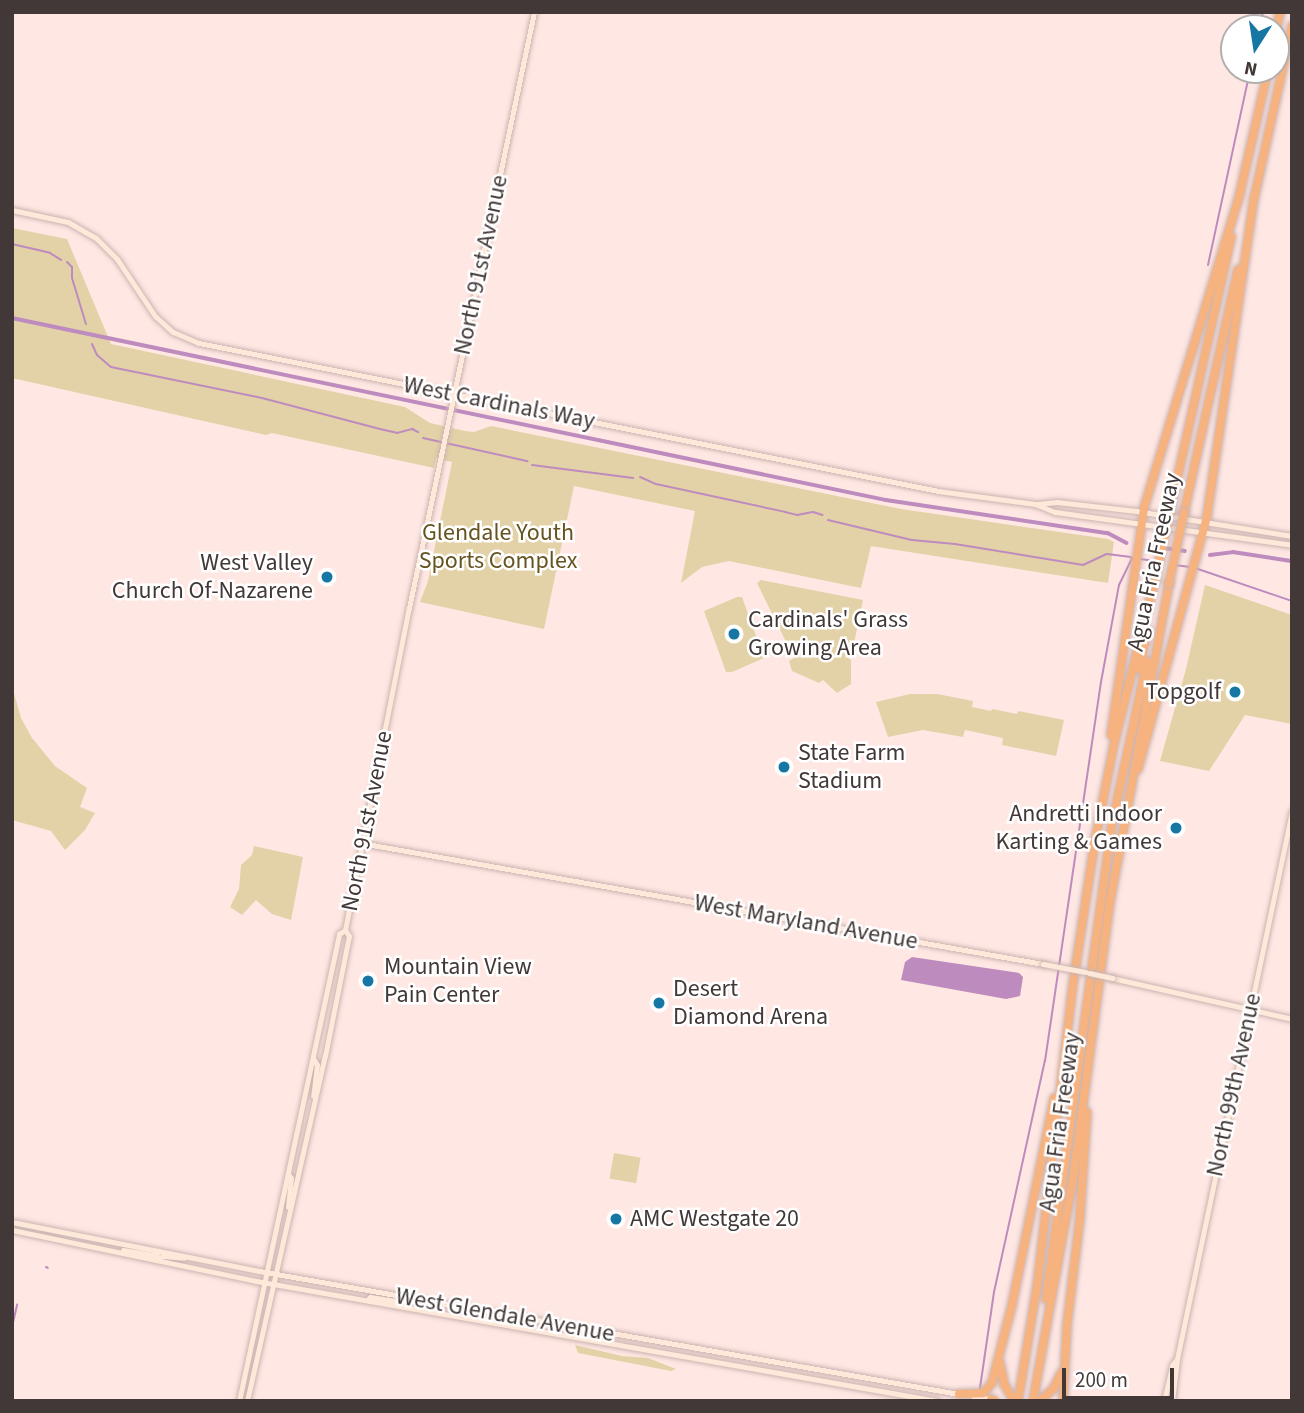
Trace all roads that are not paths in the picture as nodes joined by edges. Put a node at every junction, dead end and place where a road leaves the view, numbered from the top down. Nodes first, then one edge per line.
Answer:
1 (534, 12) edge
2 (1292, 26) edge
3 (1265, 84) edge
4 (1240, 194) junction
5 (1254, 197) junction
6 (12, 210) edge
7 (454, 395) junction
8 (1035, 505) junction
9 (1144, 513) junction
10 (1206, 523) junction
11 (1141, 524) junction
12 (1292, 536) edge
13 (1202, 538) junction
14 (1292, 545) edge
15 (1148, 610) junction
16 (1162, 612) junction
17 (1292, 811) edge
18 (1100, 814) junction
19 (1125, 819) junction
20 (361, 843) junction
21 (1097, 913) junction
22 (345, 930) junction
23 (1087, 973) junction
24 (1250, 1011) junction
25 (1292, 1019) edge
26 (1065, 1047) junction
27 (313, 1058) junction
28 (1076, 1059) junction
29 (1088, 1067) junction
30 (314, 1102) junction
31 (288, 1174) junction
32 (289, 1213) junction
33 (12, 1222) edge
34 (12, 1230) edge
35 (159, 1251) junction
36 (121, 1252) junction
37 (192, 1258) junction
38 (156, 1260) junction
39 (266, 1272) junction
40 (276, 1274) junction
41 (263, 1282) junction
42 (274, 1284) junction
43 (415, 1299) junction
44 (367, 1300) junction
45 (1033, 1310) junction
46 (1046, 1319) junction
47 (1064, 1359) junction
48 (1177, 1359) junction
49 (999, 1360) junction
50 (242, 1388) junction
51 (250, 1390) junction
52 (960, 1394) junction
53 (1018, 1398) edge
54 (1036, 1399) edge
55 (995, 1400) edge
56 (239, 1401) edge
57 (247, 1401) edge
58 (938, 1401) edge
59 (1063, 1401) edge
60 (1164, 1401) edge
61 (1172, 1401) edge

1 - 7 main road, North 91st Avenue
2 - 5 highway, Agua Fria Freeway
3 - 4 highway, Agua Fria Freeway
4 - 9 highway
4 - 15 highway, Agua Fria Freeway, bridge
5 - 10 highway
5 - 16 highway, Agua Fria Freeway, bridge
6 - 7 main road, West Cardinals Way
7 - 8 main road, West Cardinals Way
7 - 20 main road, North 91st Avenue
8 - 9 main road, West Cardinals Way
8 - 11 main road, West Cardinals Way
9 - 10 main road
9 - 11 highway
10 - 12 main road
10 - 13 highway
11 - 13 main road, West Cardinals Way
11 - 18 highway
13 - 14 main road, West Cardinals Way
13 - 19 highway
15 - 18 highway, Agua Fria Freeway
15 - 21 highway
16 - 19 highway, Agua Fria Freeway
16 - 21 highway
17 - 24 main road, North 99th Avenue
18 - 26 highway, Agua Fria Freeway
19 - 29 highway, Agua Fria Freeway
20 - 22 main road, North 91st Avenue
20 - 23 main road, West Maryland Avenue, bridge
21 - 23 highway
22 - 27 main road, North 91st Avenue
22 - 30 main road, North 91st Avenue
23 - 24 main road, West Maryland Avenue, bridge
23 - 28 highway
24 - 25 main road, West Maryland Avenue
24 - 48 main road, North 99th Avenue
26 - 45 highway, Agua Fria Freeway
26 - 49 highway
27 - 30 main road
27 - 31 main road, North 91st Avenue
28 - 45 highway
28 - 46 highway
29 - 46 highway, Agua Fria Freeway
29 - 47 highway
30 - 32 main road, North 91st Avenue
31 - 32 main road
31 - 39 main road, North 91st Avenue
32 - 40 main road, North 91st Avenue
33 - 35 main road, West Glendale Avenue
34 - 36 main road, West Glendale Avenue
35 - 36 main road
35 - 37 main road, West Glendale Avenue
36 - 38 main road, West Glendale Avenue
37 - 38 main road
37 - 39 main road, West Glendale Avenue
38 - 41 main road, West Glendale Avenue
39 - 40 main road, West Glendale Avenue
39 - 41 main road, North 91st Avenue
40 - 42 main road, North 91st Avenue
40 - 43 main road, West Glendale Avenue
41 - 42 main road, West Glendale Avenue
41 - 50 main road, North 91st Avenue
42 - 44 main road, West Glendale Avenue
42 - 51 main road, North 91st Avenue
43 - 44 main road
43 - 52 main road, West Glendale Avenue
44 - 58 main road, West Glendale Avenue
45 - 53 highway, Agua Fria Freeway
46 - 54 highway, Agua Fria Freeway
47 - 54 highway
47 - 59 highway
48 - 60 main road, North 99th Avenue
48 - 61 main road, North 99th Avenue
49 - 52 highway
49 - 53 highway
50 - 51 main road
50 - 56 main road, North 91st Avenue
51 - 57 main road, North 91st Avenue
52 - 55 main road, West Glendale Avenue

